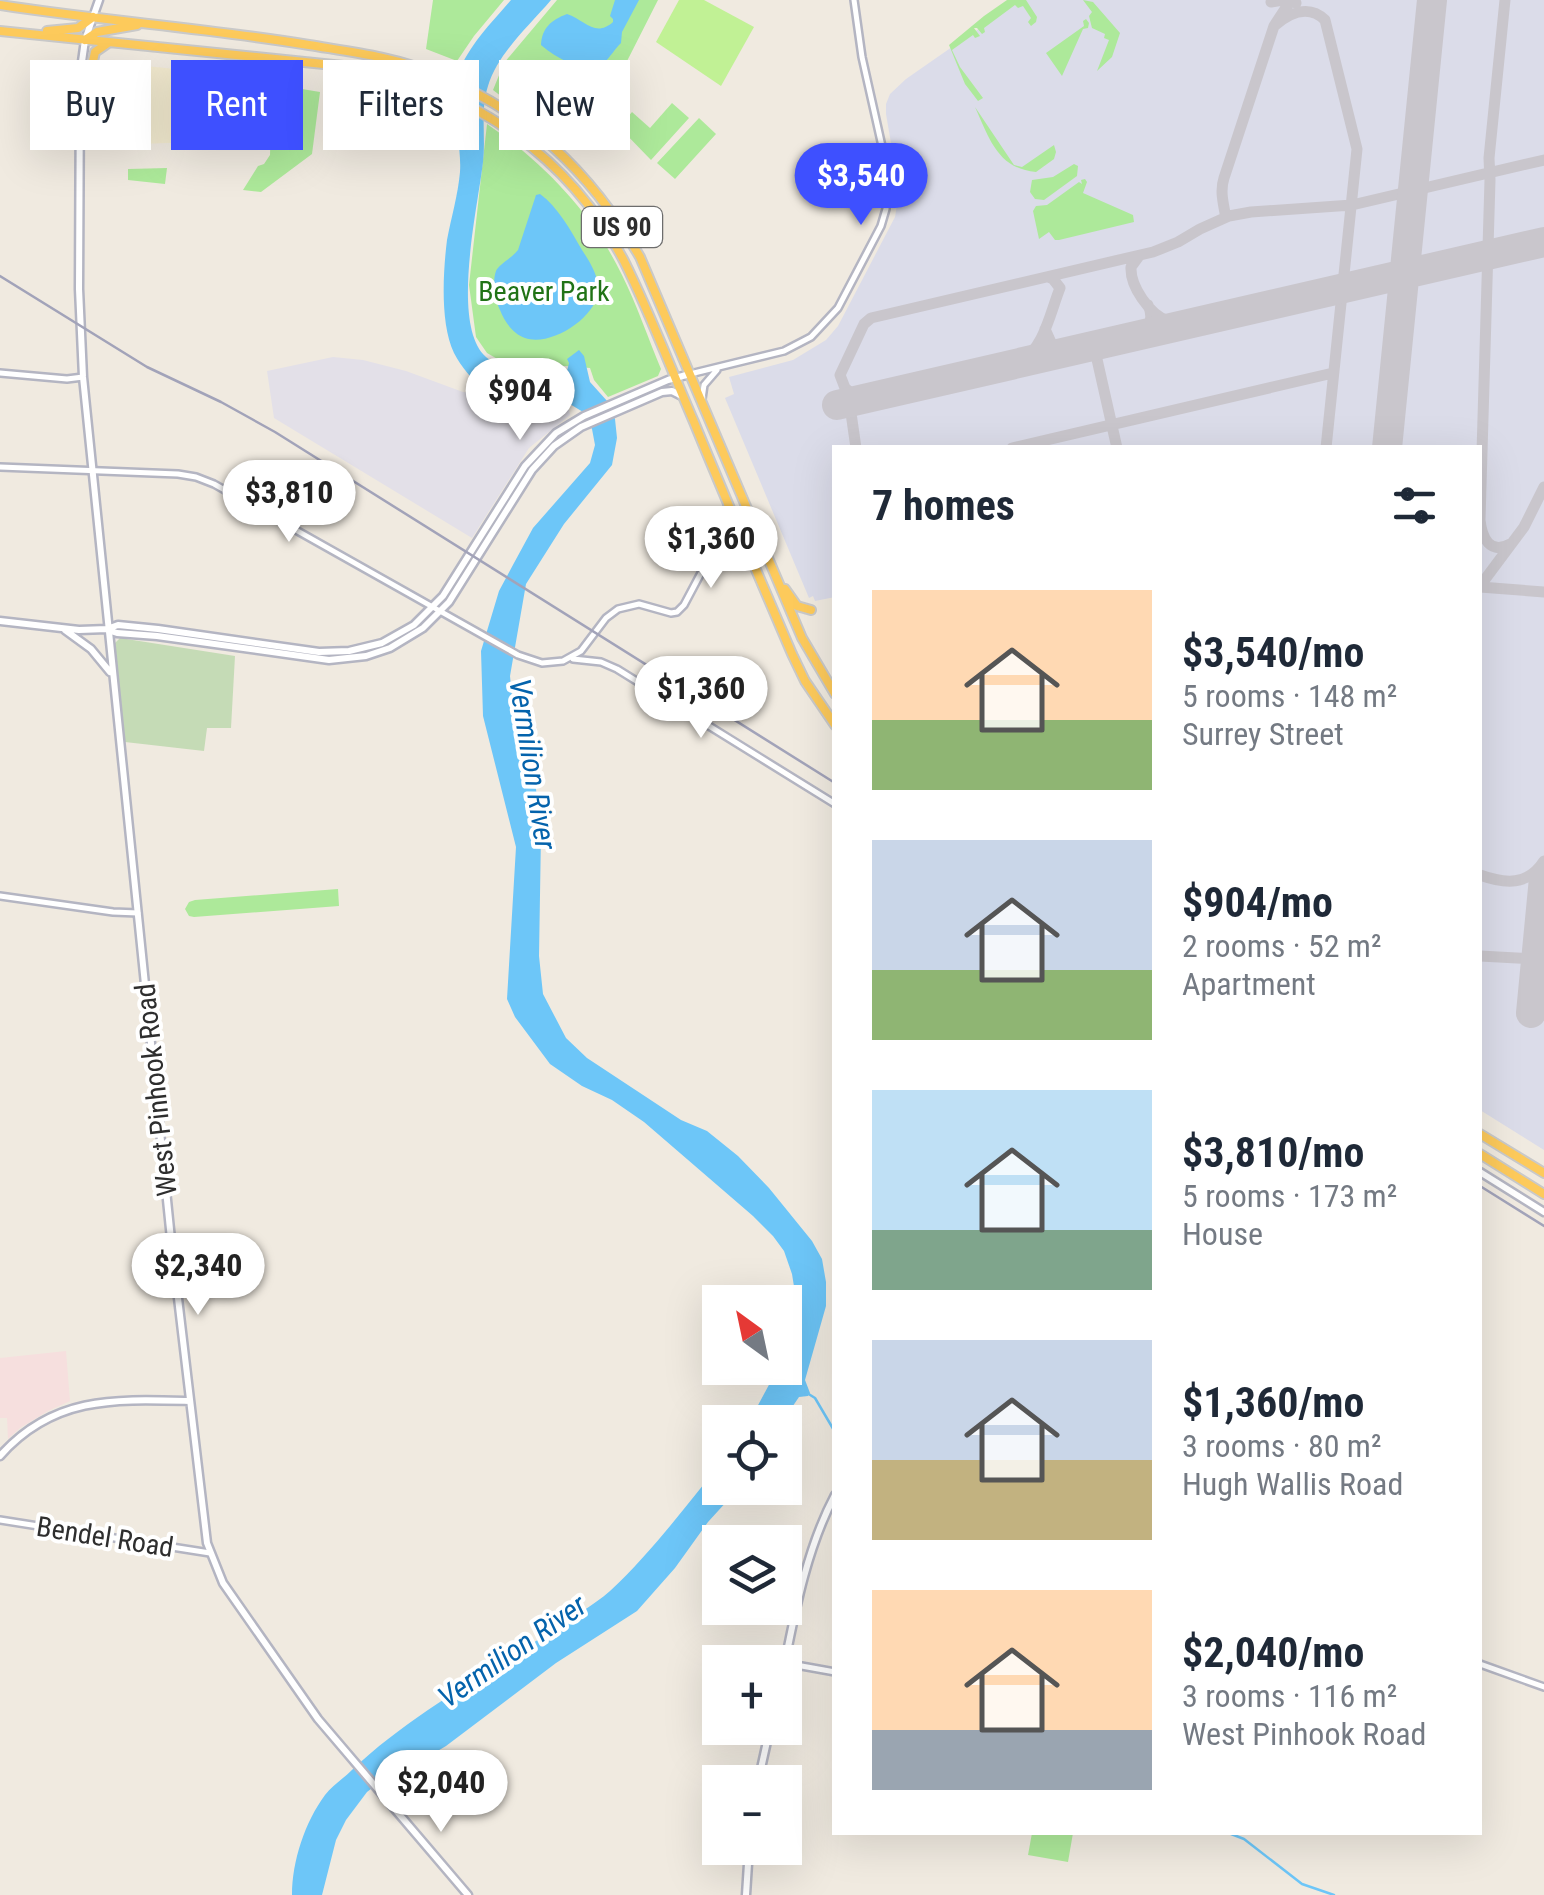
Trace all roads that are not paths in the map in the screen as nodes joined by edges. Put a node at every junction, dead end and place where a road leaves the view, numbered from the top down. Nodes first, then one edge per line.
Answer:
1 (99, 0) edge
2 (854, 0) edge
3 (0, 5) edge
4 (93, 17) junction
5 (140, 23) junction
6 (0, 31) edge
7 (34, 35) junction
8 (85, 40) junction
9 (108, 44) junction
10 (82, 60) edge
11 (92, 60) edge
12 (80, 150) edge
13 (720, 367) junction
14 (0, 372) edge
15 (690, 374) junction
16 (83, 377) junction
17 (675, 378) junction
18 (683, 397) junction
19 (627, 402) junction
20 (702, 402) junction
21 (0, 467) edge
22 (94, 472) junction
23 (722, 490) junction
24 (742, 536) junction
25 (719, 539) junction
26 (772, 566) junction
27 (786, 601) junction
28 (771, 603) junction
29 (438, 608) junction
30 (793, 617) junction
31 (0, 620) edge
32 (64, 629) junction
33 (107, 629) junction
34 (586, 646) junction
35 (570, 659) junction
36 (593, 660) junction
37 (112, 674) junction
38 (832, 689) edge
39 (832, 720) edge
40 (832, 802) edge
41 (0, 896) edge
42 (138, 913) junction
43 (1482, 1135) edge
44 (1482, 1155) edge
45 (1482, 1173) edge
46 (1544, 1174) edge
47 (1544, 1194) edge
48 (1544, 1212) edge
49 (189, 1400) junction
50 (0, 1456) edge
51 (832, 1501) edge
52 (0, 1520) edge
53 (210, 1553) junction
54 (789, 1645) edge
55 (1482, 1665) edge
56 (802, 1666) edge
57 (832, 1671) edge
58 (1544, 1686) edge
59 (747, 1865) edge
60 (468, 1895) edge
61 (746, 1895) edge

1 - 4 main road, West Pinhook Road
2 - 13 street
3 - 4 highway, US 90
4 - 5 highway, US 90
4 - 7 highway
4 - 8 main road, West Pinhook Road
5 - 8 highway
5 - 15 highway, US 90
6 - 7 highway, US 90
7 - 8 highway, US 90
8 - 9 highway, US 90
8 - 10 main road, West Pinhook Road
9 - 11 highway
9 - 17 highway, US 90
12 - 16 main road, West Pinhook Road
13 - 15 street
13 - 20 street
14 - 16 street
15 - 17 main road
15 - 20 highway, US 90
16 - 22 main road, West Pinhook Road
17 - 18 highway, US 90
17 - 19 main road
18 - 19 main road
18 - 23 highway, US 90
19 - 29 main road
20 - 26 highway, US 90
21 - 22 street
22 - 29 street
22 - 33 main road, West Pinhook Road
23 - 24 highway, US 90
23 - 25 highway
24 - 25 highway
24 - 28 highway, US 90
25 - 34 street
26 - 27 highway, US 90
26 - 30 highway
27 - 28 highway
27 - 30 highway, US 90
28 - 30 highway
28 - 39 highway, US 90
29 - 33 main road
29 - 35 street
30 - 38 highway, US 90
31 - 32 main road
32 - 33 main road
32 - 37 main road
33 - 37 main road, West Pinhook Road
34 - 35 street
34 - 36 street
35 - 36 street
36 - 40 street
37 - 42 main road, West Pinhook Road
41 - 42 street
42 - 49 main road, West Pinhook Road
43 - 46 highway
44 - 47 highway
45 - 48 main road
49 - 50 main road
49 - 53 main road, West Pinhook Road
51 - 54 main road
52 - 53 street, Bendel Road
53 - 60 main road, West Pinhook Road
55 - 58 street
56 - 57 street
59 - 61 main road

